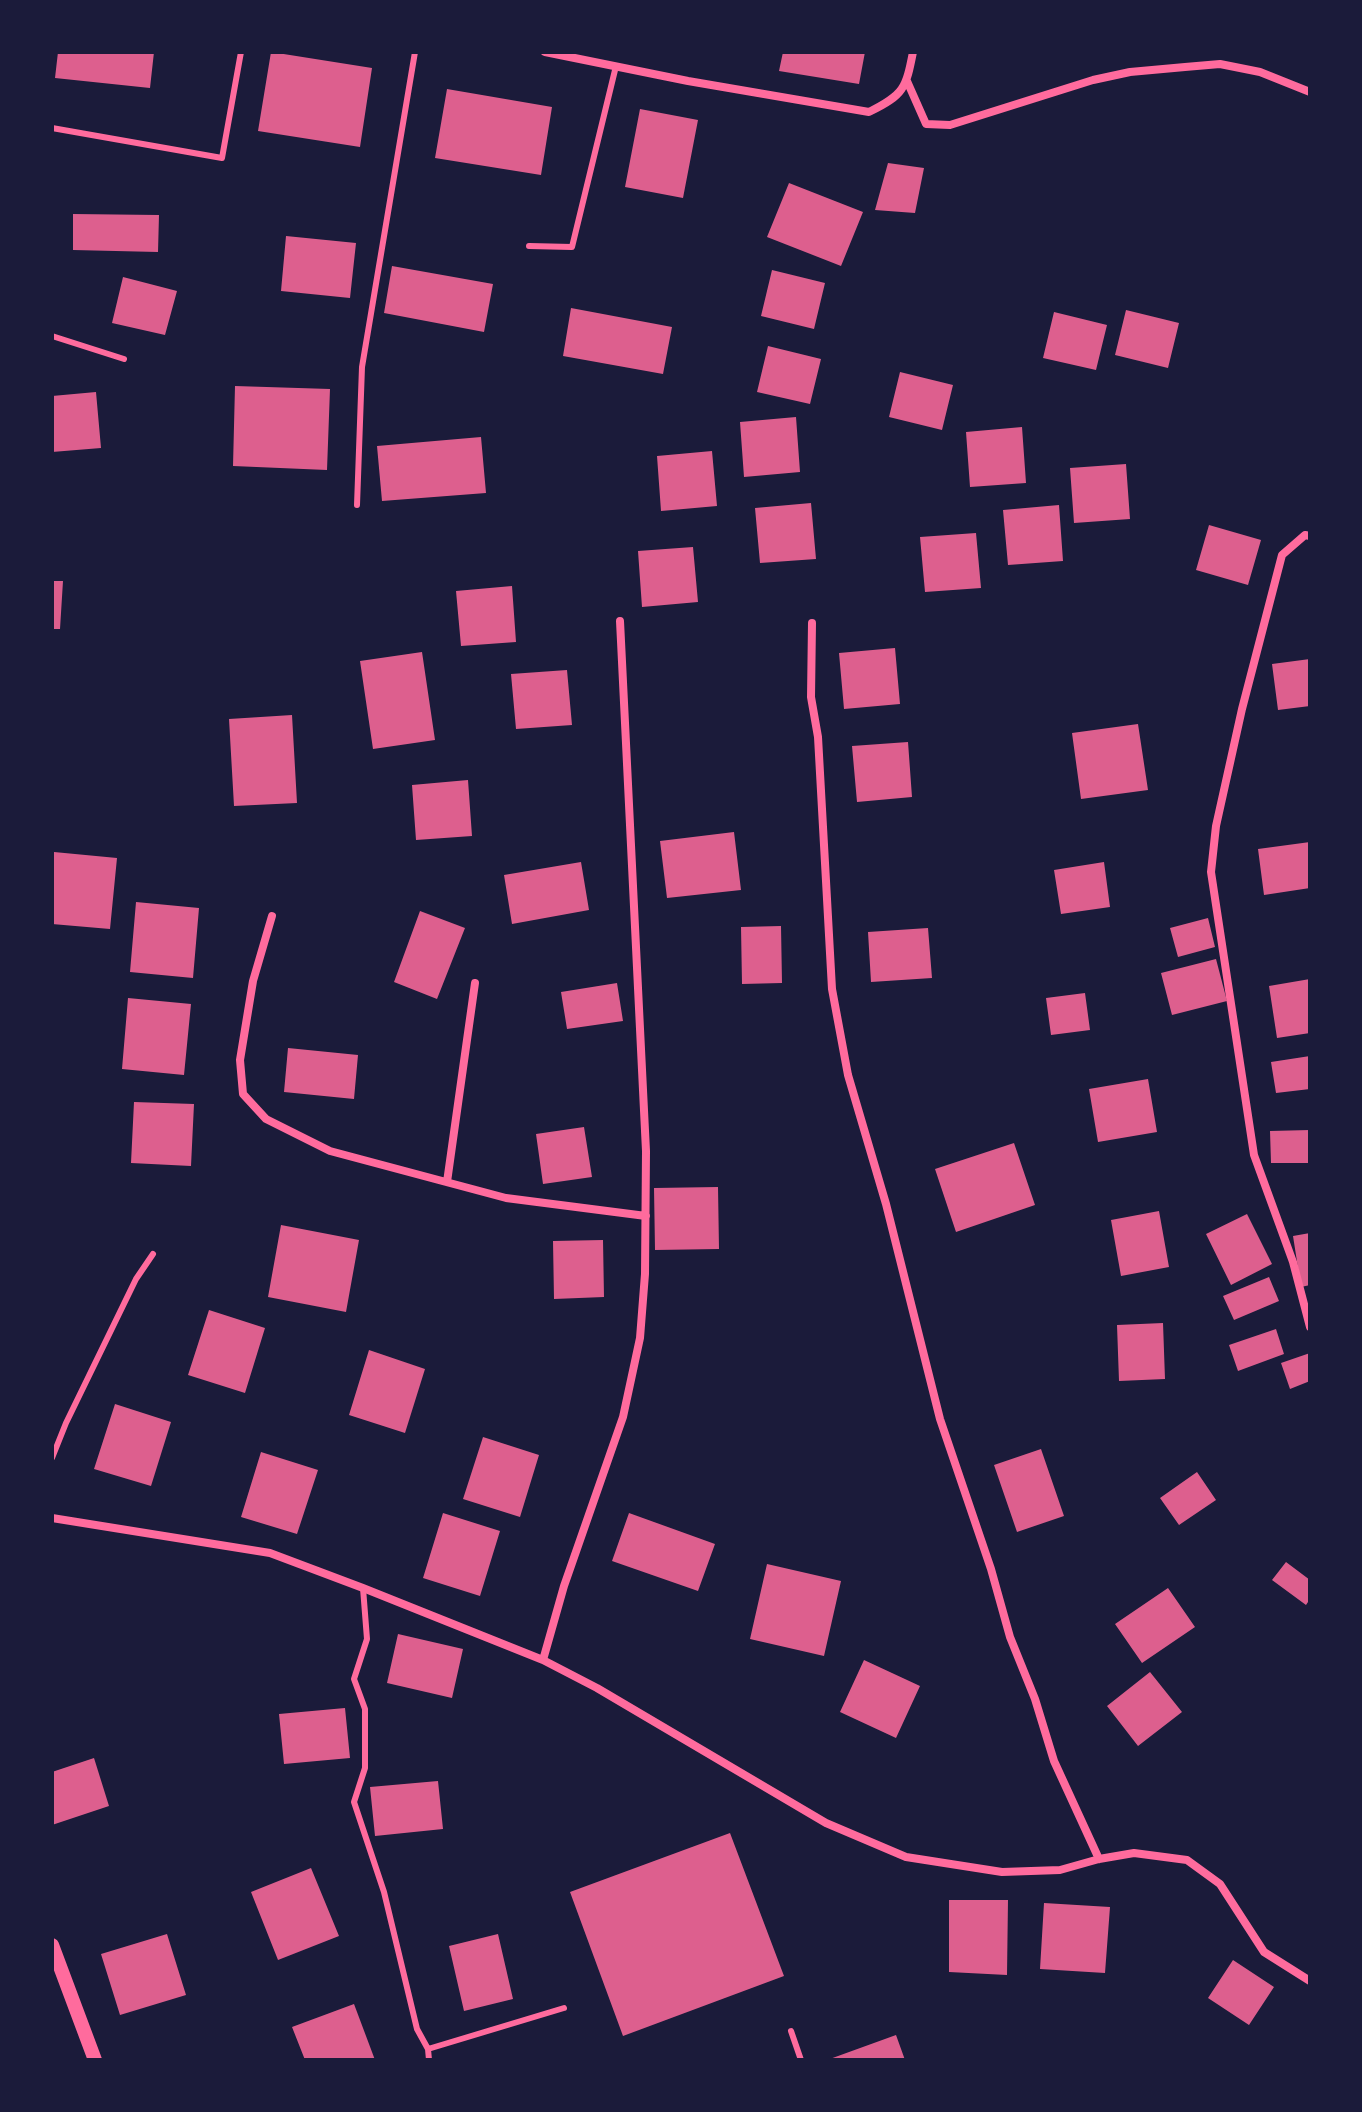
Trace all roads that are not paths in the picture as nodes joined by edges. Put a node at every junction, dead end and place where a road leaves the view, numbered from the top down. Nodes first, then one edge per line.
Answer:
1 (241, 52) edge
2 (415, 52) edge
3 (545, 52) edge
4 (913, 52) edge
5 (616, 66) junction
6 (907, 81) junction
7 (1310, 92) edge
8 (52, 128) edge
9 (529, 246) dead end
10 (52, 336) edge
11 (124, 359) dead end
12 (357, 505) dead end
13 (1310, 536) edge
14 (620, 621) dead end
15 (812, 623) dead end
16 (272, 916) dead end
17 (475, 983) dead end
18 (447, 1182) junction
19 (646, 1216) junction
20 (153, 1254) dead end
21 (1310, 1327) edge
22 (52, 1458) edge
23 (52, 1518) edge
24 (363, 1588) junction
25 (543, 1660) junction
26 (1099, 1859) junction
27 (52, 1945) edge
28 (1310, 1981) edge
29 (564, 2008) dead end
30 (791, 2031) dead end
31 (428, 2049) junction
32 (95, 2060) edge
33 (429, 2060) edge
34 (801, 2060) edge

1 - 8 lane
2 - 12 lane
3 - 5 street
4 - 6 street
5 - 6 street
5 - 9 lane
6 - 7 street
10 - 11 lane
13 - 21 street
14 - 19 street
15 - 26 street
16 - 18 street
17 - 18 street
18 - 19 street
19 - 25 street
20 - 22 lane
23 - 24 street
24 - 25 street
24 - 31 lane
25 - 26 street
26 - 28 street
27 - 32 street
29 - 31 lane
30 - 34 lane
31 - 33 lane

